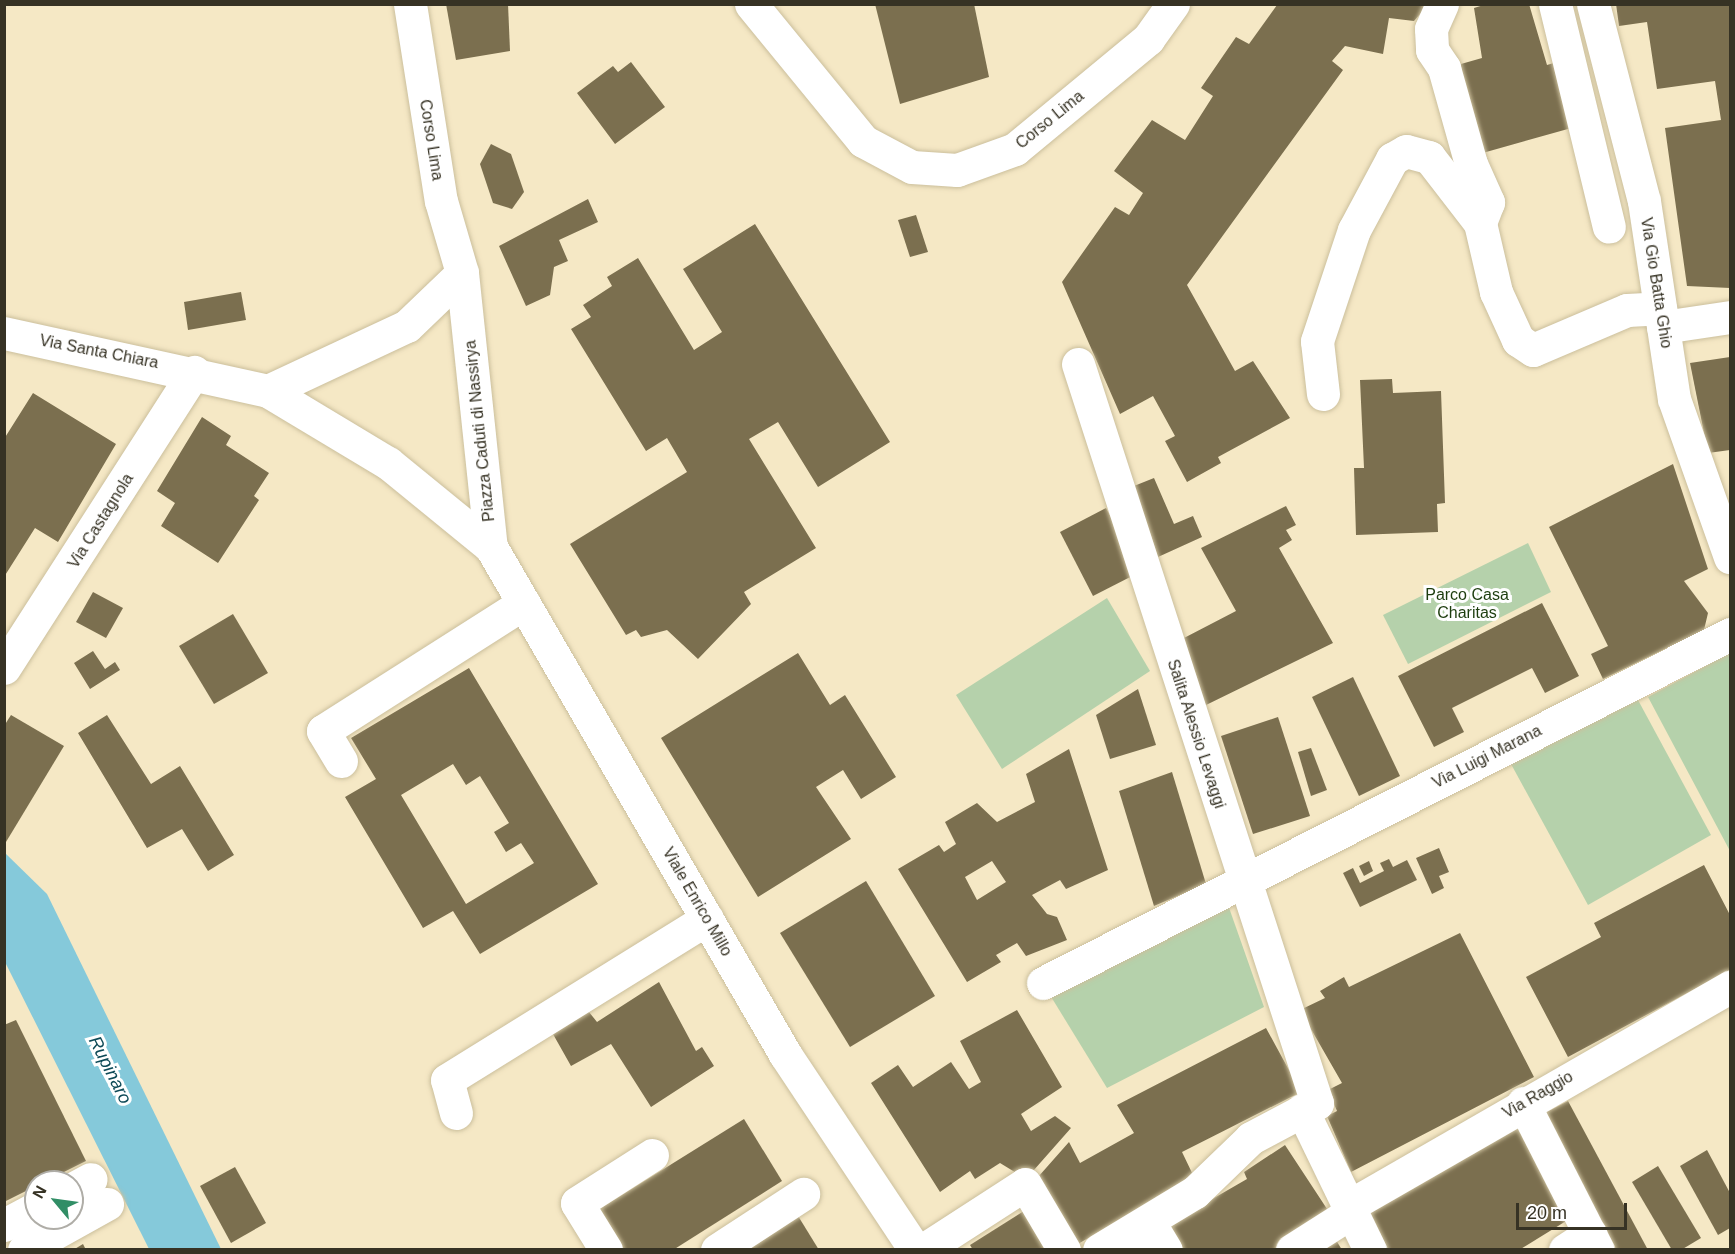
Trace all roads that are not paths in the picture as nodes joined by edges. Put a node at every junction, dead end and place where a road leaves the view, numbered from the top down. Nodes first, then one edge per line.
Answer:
1 (410, 4) edge
2 (751, 4) edge
3 (1173, 4) edge
4 (1442, 4) edge
5 (1555, 4) edge
6 (1593, 4) edge
7 (1480, 223) junction
8 (1609, 227) dead end
9 (462, 273) junction
10 (1662, 317) junction
11 (1731, 317) edge
12 (4, 333) edge
13 (1078, 364) dead end
14 (194, 372) junction
15 (268, 392) junction
16 (1323, 394) dead end
17 (491, 547) junction
18 (1731, 557) edge
19 (524, 603) junction
20 (1731, 634) edge
21 (4, 668) edge
22 (341, 761) dead end
23 (1243, 880) junction
24 (707, 919) junction
25 (1043, 983) dead end
26 (1731, 987) edge
27 (1523, 1103) junction
28 (1310, 1107) junction
29 (456, 1113) dead end
30 (652, 1155) dead end
31 (90, 1191) edge
32 (803, 1194) dead end
33 (1348, 1210) junction
34 (24, 1214) edge
35 (4, 1225) edge
36 (1584, 1244) edge
37 (24, 1250) edge
38 (606, 1250) edge
39 (717, 1250) edge
40 (915, 1250) edge
41 (923, 1250) edge
42 (1064, 1250) edge
43 (1099, 1250) edge
44 (1128, 1250) edge
45 (1166, 1250) edge
46 (1292, 1250) edge
47 (1370, 1250) edge

1 - 9 street, Corso Lima
2 - 3 street, Corso Lima
4 - 7 street
5 - 8 street
6 - 10 street, Via Gio Batta Ghio
7 - 10 street
7 - 16 street
9 - 15 street
9 - 17 street, Piazza Caduti di Nassirya
10 - 11 street
10 - 18 street, Via Gio Batta Ghio
12 - 14 street, Via Santa Chiara
13 - 23 street, Salita Alessio Levaggi
14 - 15 street, Piazza Caduti di Nassirya
14 - 21 street, Via Castagnola
15 - 17 street, Piazza Caduti di Nassirya
17 - 19 street, Viale Enrico Millo
19 - 22 street
19 - 24 street, Viale Enrico Millo
20 - 23 street, Via Luigi Marana
23 - 25 street, Via Luigi Marana
23 - 28 street, Salita Alessio Levaggi
24 - 29 street
24 - 40 street, Viale Enrico Millo
26 - 27 street, Via Raggio
27 - 33 street, Via Raggio
27 - 36 street
28 - 33 street, Salita Alessio Levaggi
28 - 43 street
30 - 38 street
31 - 37 street
32 - 39 street
33 - 46 street, Via Raggio
33 - 47 street, Salita Alessio Levaggi
34 - 35 street
41 - 42 street
44 - 45 street

